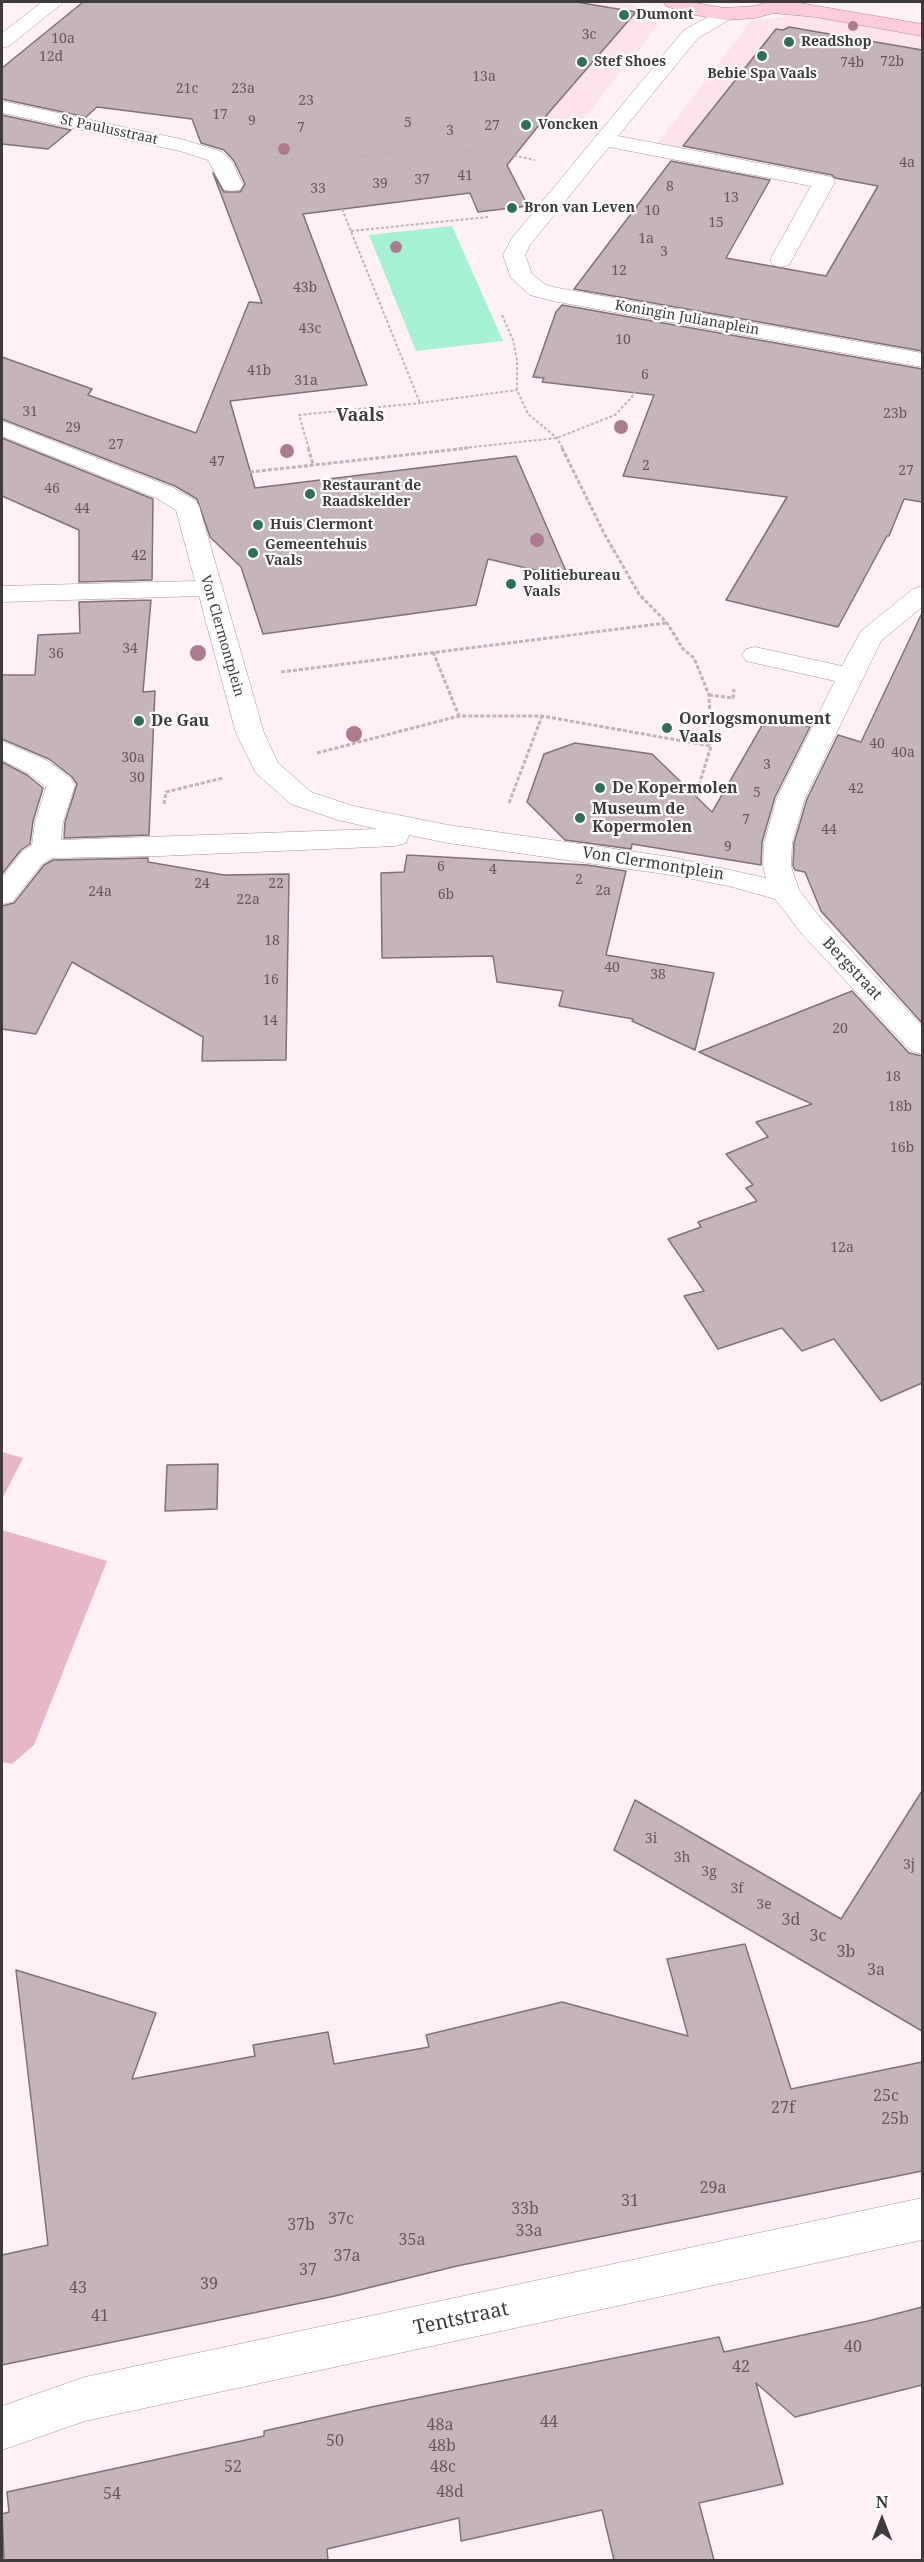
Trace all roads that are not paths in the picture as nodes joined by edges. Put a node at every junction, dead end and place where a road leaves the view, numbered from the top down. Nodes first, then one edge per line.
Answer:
1 (54, 2) edge
2 (673, 2) edge
3 (780, 4) edge
4 (725, 14) junction
5 (922, 30) edge
6 (5, 37) edge
7 (2, 107) edge
8 (604, 140) junction
9 (232, 185) dead end
10 (781, 260) dead end
11 (922, 360) edge
12 (2, 428) edge
13 (208, 588) junction
14 (2, 594) edge
15 (922, 594) edge
16 (755, 656) dead end
17 (850, 676) junction
18 (2, 749) edge
19 (448, 834) junction
20 (46, 849) junction
21 (785, 892) junction
22 (2, 895) edge
23 (922, 1044) edge
24 (922, 2219) edge
25 (2, 2428) edge

1 - 6 street
2 - 4 main road
3 - 4 main road
3 - 5 main road
4 - 8 street
7 - 9 street, St Paulusstraat
8 - 10 street
8 - 11 street, Koningin Julianaplein
12 - 13 street, Von Clermontplein
13 - 14 street
13 - 19 street, Von Clermontplein
15 - 17 street
16 - 17 street
17 - 21 street
18 - 20 street
19 - 20 street, Von Clermontplein
19 - 21 street, Von Clermontplein
20 - 22 street
21 - 23 street, Bergstraat
24 - 25 street, Tentstraat

